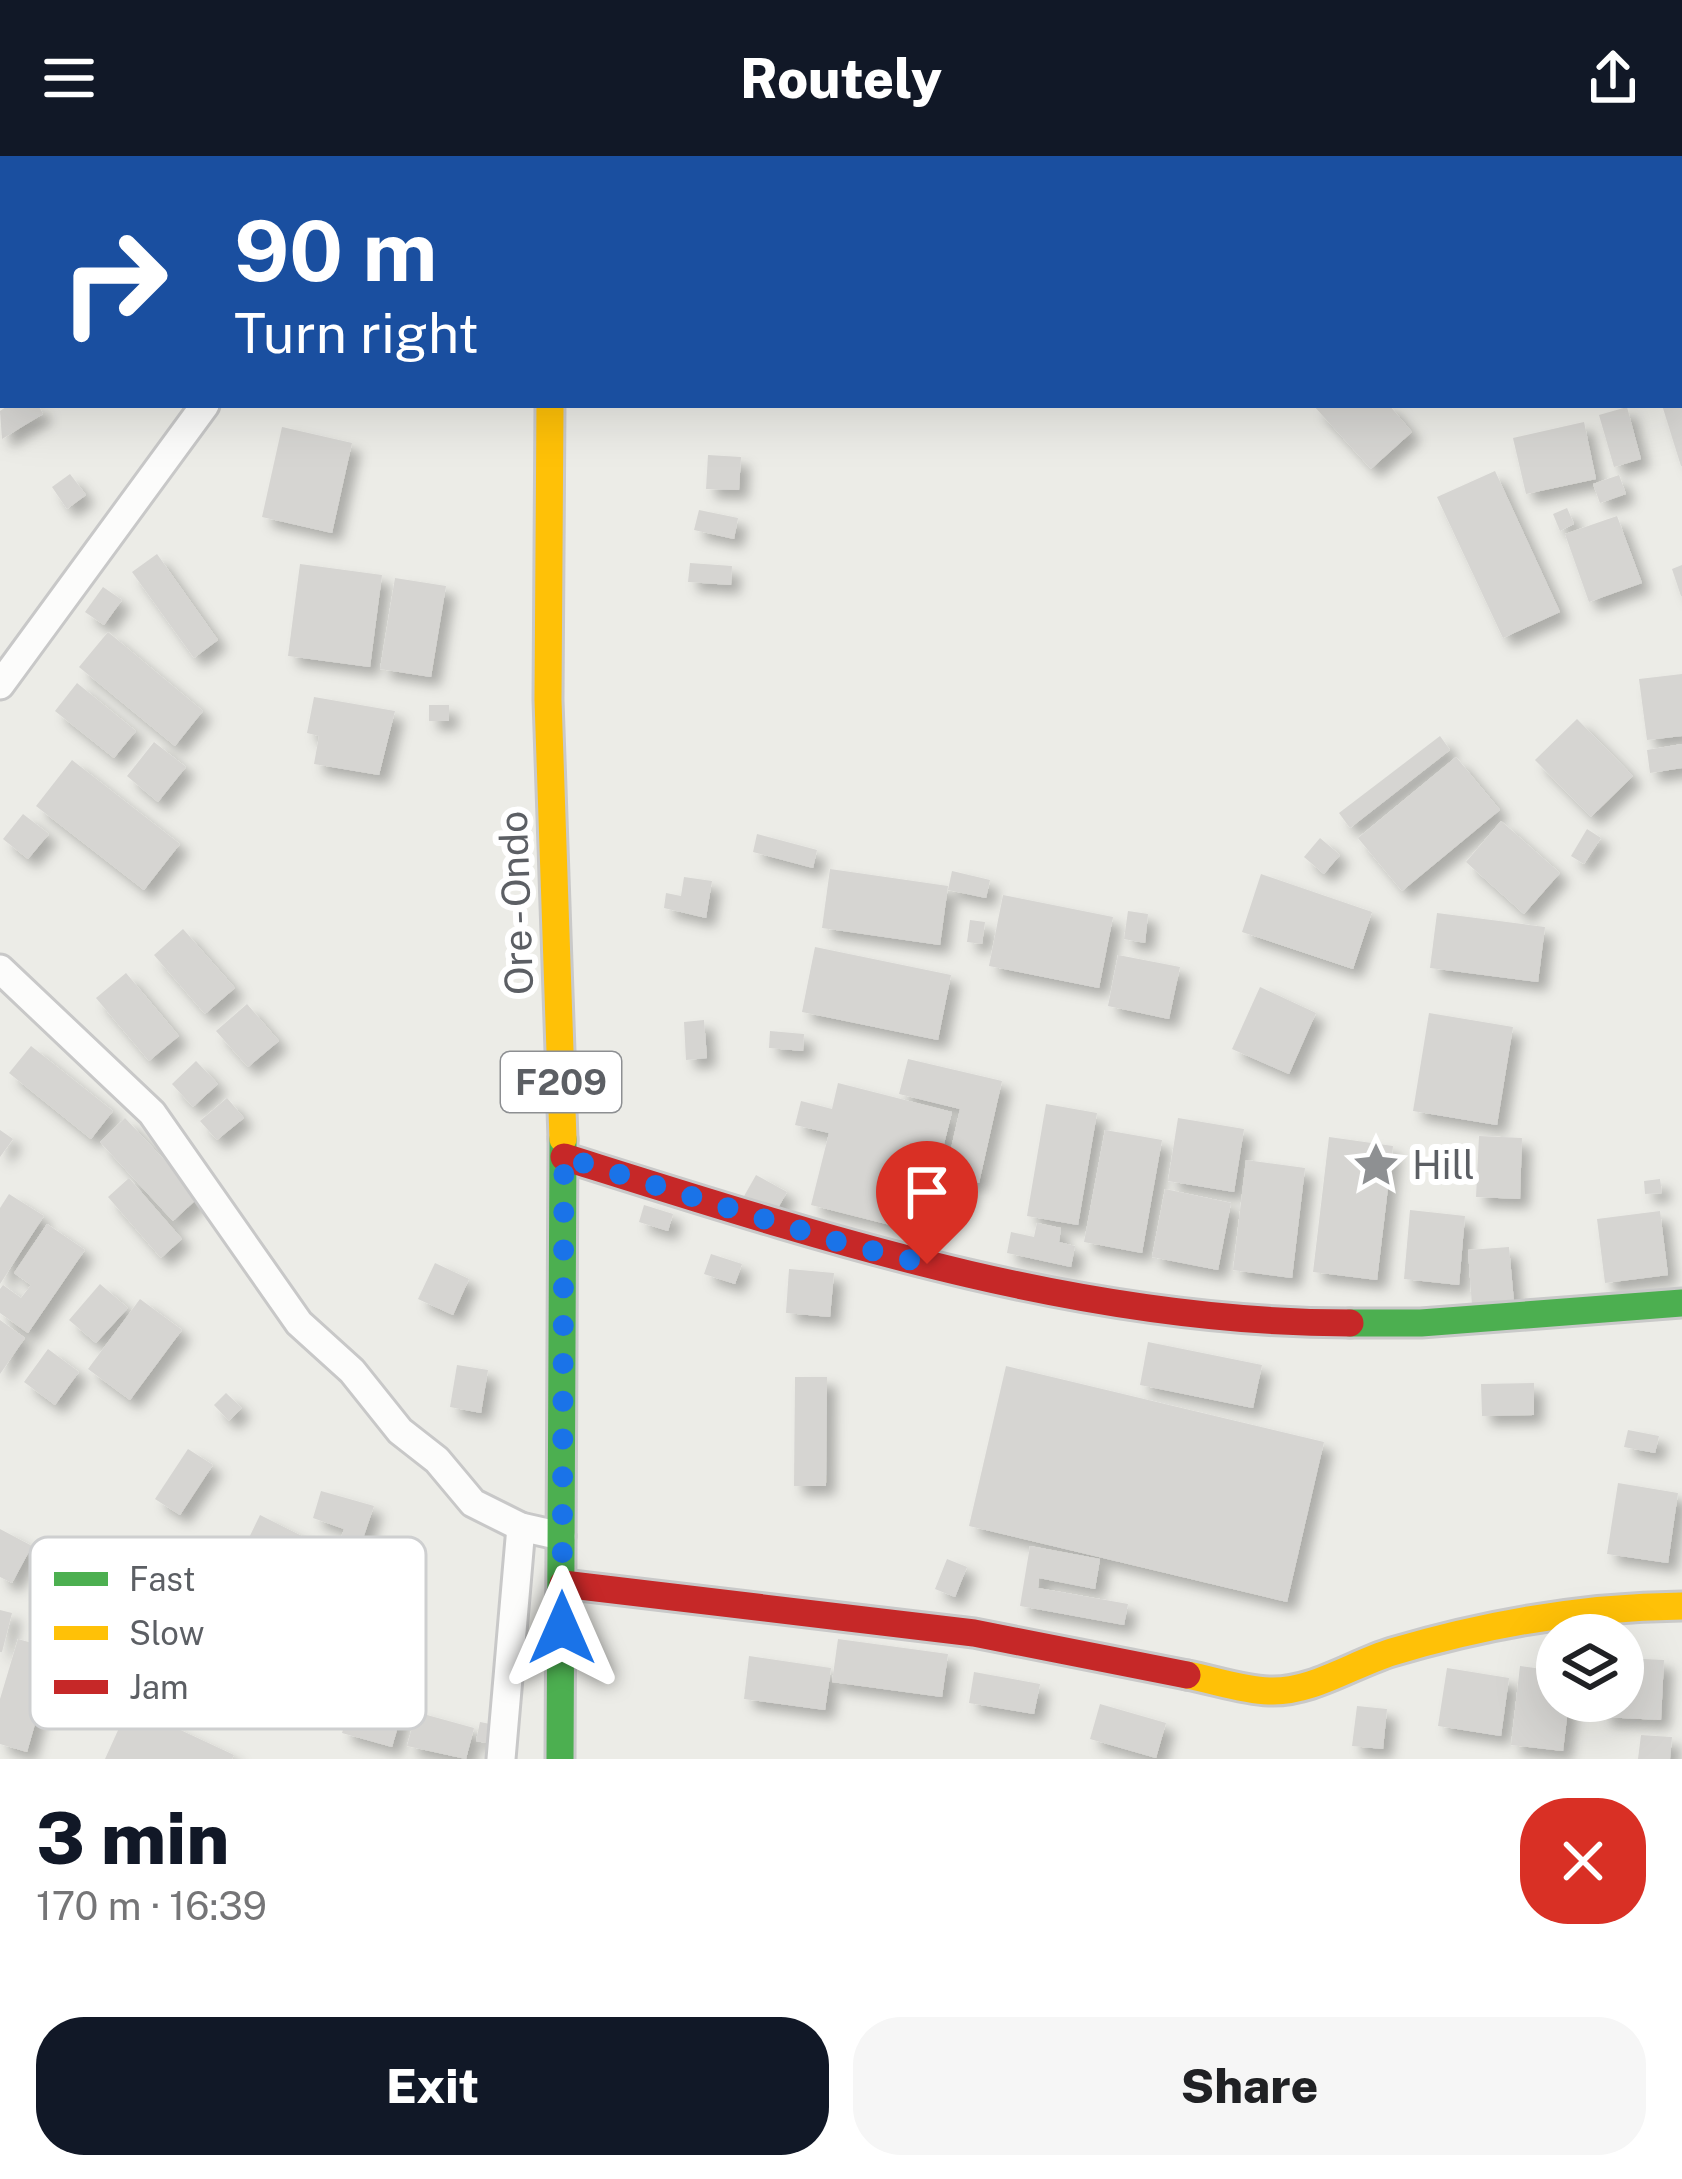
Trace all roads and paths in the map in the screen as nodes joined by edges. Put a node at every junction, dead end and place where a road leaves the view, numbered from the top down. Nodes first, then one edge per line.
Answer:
1 (203, 408) edge
2 (550, 408) edge
3 (0, 685) edge
4 (0, 969) edge
5 (564, 1157) junction
6 (1682, 1303) edge
7 (521, 1527) junction
8 (561, 1536) junction
9 (563, 1584) junction
10 (1682, 1606) edge
11 (501, 1759) edge
12 (560, 1759) edge

1 - 3 street
2 - 5 street, Ore - Ondo / F209
4 - 7 street
5 - 6 street
5 - 8 street, Ore - Ondo / F209
7 - 8 street
7 - 11 street
8 - 9 street, Ore - Ondo / F209
9 - 10 street
9 - 12 street, Ore - Ondo / F209

